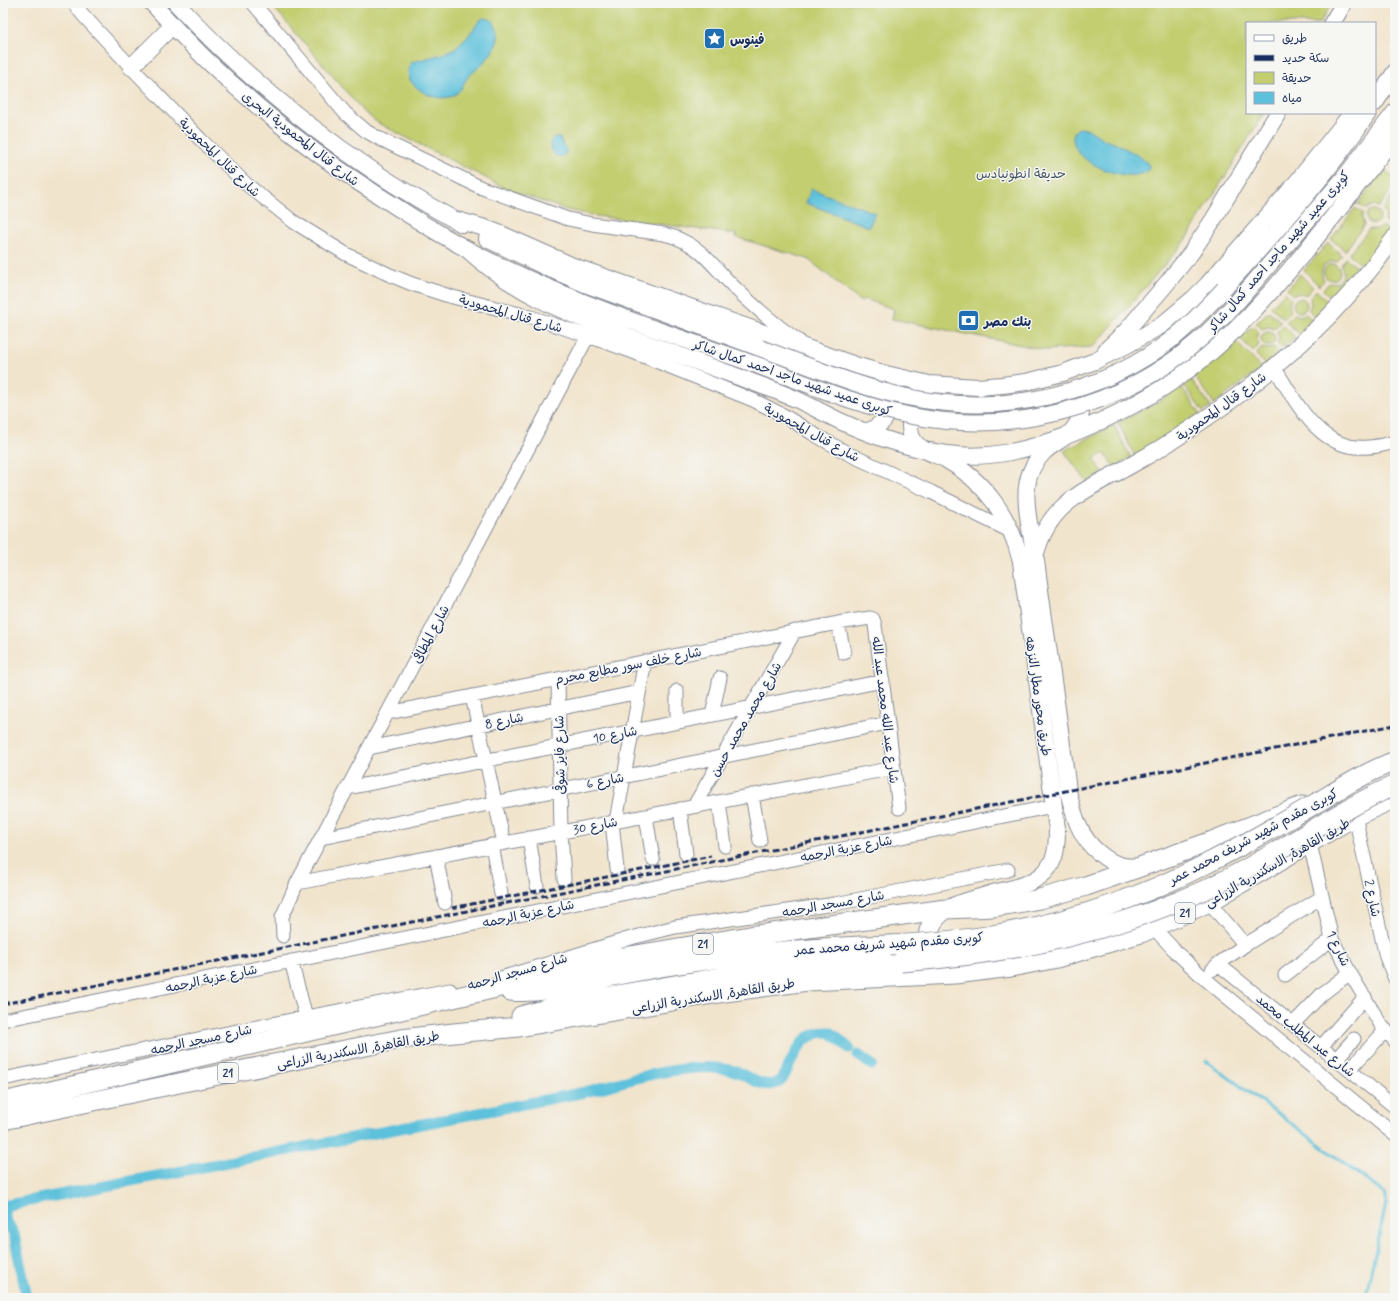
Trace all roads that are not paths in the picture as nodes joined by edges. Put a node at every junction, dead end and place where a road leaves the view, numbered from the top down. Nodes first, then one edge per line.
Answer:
1 (74, 3) edge
2 (152, 3) edge
3 (176, 3) edge
4 (253, 3) edge
5 (1344, 3) edge
6 (1333, 22) edge
7 (172, 26) junction
8 (131, 67) junction
9 (1394, 73) edge
10 (1376, 89) edge
11 (1376, 101) edge
12 (1395, 112) edge
13 (1277, 114) edge
14 (1351, 114) edge
15 (1367, 114) edge
16 (1395, 136) edge
17 (1389, 149) edge
18 (453, 219) junction
19 (1395, 237) edge
20 (468, 250) junction
21 (588, 336) junction
22 (810, 349) junction
23 (1095, 361) junction
24 (1274, 367) junction
25 (1063, 373) junction
26 (886, 374) junction
27 (929, 384) junction
28 (1117, 414) junction
29 (866, 432) junction
30 (1067, 435) junction
31 (1395, 442) edge
32 (927, 451) junction
33 (1012, 532) junction
34 (1035, 555) junction
35 (867, 617) joint
36 (838, 623) junction
37 (795, 631) junction
38 (844, 653) dead end
39 (645, 662) junction
40 (720, 678) dead end
41 (558, 679) junction
42 (883, 681) junction
43 (639, 692) junction
44 (677, 692) dead end
45 (472, 696) junction
46 (751, 707) junction
47 (558, 709) junction
48 (388, 713) junction
49 (712, 715) junction
50 (677, 722) junction
51 (888, 723) junction
52 (478, 725) junction
53 (632, 731) junction
54 (559, 746) junction
55 (369, 748) junction
56 (723, 756) junction
57 (486, 760) junction
58 (1395, 761) edge
59 (894, 768) junction
60 (1395, 771) edge
61 (624, 776) junction
62 (1395, 785) edge
63 (348, 788) junction
64 (560, 789) junction
65 (752, 795) junction
66 (1395, 798) edge
67 (495, 802) junction
68 (719, 802) junction
69 (694, 806) junction
70 (1053, 806) junction
71 (899, 808) dead end
72 (680, 809) junction
73 (646, 816) junction
74 (1355, 816) junction
75 (614, 822) junction
76 (561, 832) junction
77 (322, 838) junction
78 (529, 838) junction
79 (760, 841) dead end
80 (1207, 843) junction
81 (498, 844) junction
82 (1310, 844) junction
83 (725, 846) dead end
84 (686, 854) dead end
85 (436, 856) junction
86 (653, 859) dead end
87 (1140, 867) junction
88 (617, 869) dead end
89 (1008, 870) dead end
90 (564, 879) dead end
91 (297, 883) junction
92 (537, 886) dead end
93 (1228, 892) junction
94 (501, 894) dead end
95 (1322, 897) junction
96 (1209, 902) junction
97 (445, 903) dead end
98 (946, 909) junction
99 (1153, 927) junction
100 (283, 936) dead end
101 (1332, 939) junction
102 (1244, 945) junction
103 (291, 961) junction
104 (1218, 964) junction
105 (1350, 972) junction
106 (955, 974) junction
107 (1285, 975) dead end
108 (1204, 978) junction
109 (1395, 979) edge
110 (492, 989) junction
111 (1365, 997) junction
112 (306, 1017) junction
113 (3, 1020) edge
114 (1293, 1024) junction
115 (1386, 1030) junction
116 (454, 1033) junction
117 (1354, 1039) dead end
118 (1395, 1041) edge
119 (1321, 1047) junction
120 (1336, 1059) junction
121 (1349, 1070) junction
122 (3, 1079) edge
123 (3, 1102) edge
124 (1395, 1107) edge
125 (3, 1120) edge
126 (1395, 1135) edge

1 - 8 street, شارع قنال المحمودية
2 - 7 main road, شارع قنال المحمودية البحرى
3 - 18 main road, شارع قنال المحمودية البحرى
4 - 22 street
5 - 6 main road
7 - 8 main road
7 - 20 main road, شارع قنال المحمودية البحرى
8 - 21 street, شارع قنال المحمودية
9 - 10 main road
9 - 11 main road
12 - 20 main road, كوبرى عميد شهيد ماجد احمد كمال شاكر, bridge
13 - 23 main road
14 - 23 main road
15 - 18 main road, كوبرى عميد شهيد ماجد احمد كمال شاكر, bridge
16 - 17 main road
17 - 28 main road
18 - 22 main road
19 - 24 main road, شارع قنال المحمودية
20 - 29 main road
21 - 33 street, شارع قنال المحمودية
21 - 48 street, شارع المطافى
22 - 26 main road
23 - 25 main road
23 - 28 main road
24 - 31 street
24 - 34 main road, شارع قنال المحمودية
25 - 27 main road
25 - 30 main road
26 - 27 main road
26 - 29 main road
27 - 32 main road
28 - 30 main road
29 - 32 main road
30 - 32 main road
30 - 34 main road, طريق محور مطار النزهه
32 - 33 main road, طريق محور مطار النزهه
33 - 70 main road, طريق محور مطار النزهه
34 - 87 main road, طريق محور مطار النزهه
35 - 36 street, شارع خلف سور مطابع محرم
35 - 42 street, شارع عبد الله محمد عبد الله
36 - 37 street, شارع خلف سور مطابع محرم
36 - 38 street
37 - 39 street, شارع خلف سور مطابع محرم
37 - 46 street, شارع محمد محمد حسن
39 - 41 street, شارع خلف سور مطابع محرم
39 - 43 street
40 - 49 street
41 - 45 street, شارع خلف سور مطابع محرم
41 - 47 street, شارع فايز شوقى
42 - 46 street, شارع 10
42 - 51 street, شارع عبد الله محمد عبد الله
43 - 47 street, شارع 8
43 - 53 street
44 - 50 street
45 - 48 street, شارع خلف سور مطابع محرم
45 - 52 street
46 - 49 street, شارع 10
46 - 56 street, شارع محمد محمد حسن
47 - 52 street, شارع 8
47 - 54 street, شارع فايز شوقى
48 - 55 street, شارع المطافى
49 - 50 street, شارع 10
50 - 53 street, شارع 10
51 - 56 street, شارع 6
51 - 59 street, شارع عبد الله محمد عبد الله
52 - 55 street, شارع 8
52 - 57 street
53 - 54 street, شارع 10
53 - 61 street
54 - 57 street, شارع 10
54 - 64 street, شارع فايز شوقى
55 - 63 street, شارع المطافى
56 - 61 street, شارع 6
56 - 69 street, شارع محمد محمد حسن
57 - 63 street, شارع 10
57 - 67 street
58 - 110 highway, كوبرى مقدم شهيد شريف محمد عمر, bridge
59 - 65 street, شارع 30
59 - 71 street, شارع عبد الله محمد عبد الله
60 - 80 highway, طريق القاهرة, الاسكندرية الزراعى / 21
61 - 64 street, شارع 6
61 - 75 street
62 - 116 highway, كوبرى مقدم شهيد شريف محمد عمر, bridge
63 - 77 street, شارع المطافى
64 - 67 street, شارع 6
64 - 76 street, شارع فايز شوقى
65 - 68 street, شارع 30
65 - 79 street
66 - 74 highway, طريق القاهرة, الاسكندرية الزراعى / 21
67 - 77 street, شارع 6
67 - 81 street
68 - 69 street, شارع 30
68 - 83 street
69 - 72 street, شارع 30
70 - 98 main road, طريق محور مطار النزهه
70 - 103 street, شارع عزبة الرحمه
72 - 73 street, شارع 30
72 - 84 street
73 - 75 street, شارع 30
73 - 86 street
74 - 82 highway, طريق القاهرة, الاسكندرية الزراعى / 21
74 - 109 street, شارع 2
75 - 76 street, شارع 30
75 - 88 street
76 - 78 street, شارع 30
76 - 90 street, شارع فايز شوقى
77 - 91 street, شارع المطافى
78 - 81 street, شارع 30
78 - 92 street
80 - 87 highway, طريق القاهرة, الاسكندرية الزراعى / 21
80 - 93 highway
81 - 85 street, شارع 30
81 - 94 street
82 - 93 highway, طريق القاهرة, الاسكندرية الزراعى / 21
82 - 95 street, شارع 1
85 - 91 street, شارع 30
85 - 97 street
87 - 98 highway, طريق القاهرة, الاسكندرية الزراعى / 21
89 - 112 street, شارع مسجد الرحمه
91 - 100 street, شارع المطافى
93 - 96 highway, طريق القاهرة, الاسكندرية الزراعى / 21
95 - 101 street, شارع 1
95 - 102 street
96 - 99 highway, طريق القاهرة, الاسكندرية الزراعى / 21
96 - 102 street
98 - 106 highway
98 - 110 highway, طريق القاهرة, الاسكندرية الزراعى / 21
99 - 106 highway, طريق القاهرة, الاسكندرية الزراعى / 21
99 - 108 street
101 - 105 street, شارع 1
101 - 107 street
102 - 104 street
103 - 112 street
103 - 113 street, شارع عزبة الرحمه
104 - 108 street
104 - 114 street, شارع عبد المطلب محمد
105 - 111 street, شارع 1
105 - 114 street
106 - 116 highway, طريق القاهرة, الاسكندرية الزراعى / 21
108 - 126 street
110 - 123 highway, طريق القاهرة, الاسكندرية الزراعى / 21
111 - 115 street, شارع 1
111 - 119 street
112 - 122 street, شارع مسجد الرحمه
114 - 119 street, شارع عبد المطلب محمد
115 - 118 street, شارع 1
115 - 121 street
116 - 125 highway, طريق القاهرة, الاسكندرية الزراعى / 21
117 - 120 street
119 - 120 street, شارع عبد المطلب محمد
120 - 121 street, شارع عبد المطلب محمد
121 - 124 street, شارع عبد المطلب محمد

